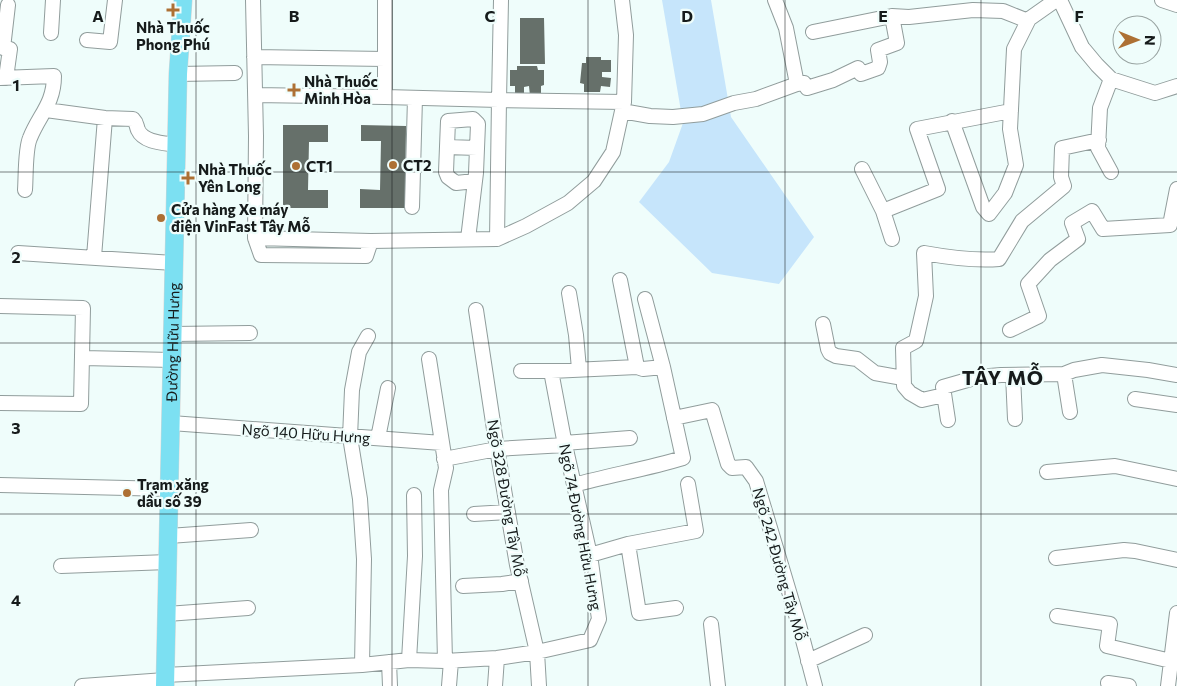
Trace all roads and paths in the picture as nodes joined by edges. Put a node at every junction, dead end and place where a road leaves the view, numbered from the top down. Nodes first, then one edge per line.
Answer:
1 (53, 0) edge
2 (115, 0) edge
3 (183, 0) edge
4 (253, 0) edge
5 (385, 0) edge
6 (501, 0) edge
7 (622, 0) edge
8 (775, 0) edge
9 (1056, 0) edge
10 (1060, 0) edge
11 (1162, 0) edge
12 (8, 5) dead end
13 (1177, 5) edge
14 (892, 16) junction
15 (1028, 21) junction
16 (813, 32) dead end
17 (51, 33) dead end
18 (87, 40) dead end
19 (254, 57) junction
20 (385, 59) junction
21 (235, 73) dead end
22 (178, 74) junction
23 (3, 78) edge
24 (1111, 79) junction
25 (797, 84) junction
26 (1177, 86) edge
27 (255, 95) junction
28 (385, 97) junction
29 (415, 98) junction
30 (499, 100) junction
31 (623, 107) junction
32 (46, 110) junction
33 (1011, 111) junction
34 (105, 118) junction
35 (952, 122) junction
36 (1099, 140) junction
37 (177, 145) junction
38 (447, 146) junction
39 (477, 148) junction
40 (862, 169) dead end
41 (1111, 172) dead end
42 (475, 181) junction
43 (1177, 189) edge
44 (25, 190) dead end
45 (412, 207) dead end
46 (883, 210) junction
47 (255, 238) junction
48 (468, 239) junction
49 (497, 239) junction
50 (892, 239) dead end
51 (326, 240) junction
52 (371, 241) junction
53 (18, 253) dead end
54 (326, 256) junction
55 (94, 257) junction
56 (174, 263) junction
57 (620, 280) dead end
58 (569, 293) dead end
59 (645, 299) dead end
60 (0, 306) edge
61 (476, 310) dead end
62 (823, 324) dead end
63 (1010, 330) dead end
64 (250, 333) dead end
65 (173, 334) junction
66 (368, 336) dead end
67 (83, 358) junction
68 (429, 359) dead end
69 (172, 360) junction
70 (637, 367) junction
71 (663, 367) junction
72 (579, 369) junction
73 (521, 371) dead end
74 (552, 371) junction
75 (1064, 374) junction
76 (1013, 375) junction
77 (1177, 376) edge
78 (903, 378) junction
79 (388, 388) dead end
80 (944, 395) junction
81 (1135, 399) dead end
82 (0, 403) edge
83 (1177, 404) edge
84 (1070, 412) dead end
85 (674, 418) junction
86 (1015, 419) dead end
87 (948, 420) dead end
88 (171, 423) junction
89 (350, 437) junction
90 (378, 438) junction
91 (630, 438) dead end
92 (442, 443) junction
93 (564, 444) junction
94 (497, 449) junction
95 (444, 459) junction
96 (1047, 472) dead end
97 (1177, 479) edge
98 (688, 484) dead end
99 (0, 485) edge
100 (574, 485) junction
101 (169, 490) junction
102 (414, 495) dead end
103 (508, 512) junction
104 (474, 514) dead end
105 (251, 530) dead end
106 (168, 536) junction
107 (628, 544) junction
108 (590, 555) junction
109 (1056, 558) dead end
110 (1177, 560) edge
111 (168, 562) junction
112 (61, 566) dead end
113 (521, 581) junction
114 (463, 586) dead end
115 (248, 608) dead end
116 (676, 608) dead end
117 (1177, 613) edge
118 (167, 614) junction
119 (1057, 616) dead end
120 (711, 624) dead end
121 (865, 636) dead end
122 (537, 652) junction
123 (497, 658) junction
124 (409, 660) junction
125 (448, 661) junction
126 (808, 661) junction
127 (1172, 661) junction
128 (389, 662) junction
129 (362, 665) junction
130 (165, 681) edge
131 (1108, 683) dead end
132 (82, 686) edge
133 (390, 686) edge
134 (449, 686) edge
135 (495, 686) edge
136 (538, 686) edge
137 (718, 686) edge
138 (815, 686) edge
139 (1129, 686) edge
140 (1168, 686) edge

1 - 17 street
2 - 18 street
3 - 22 main road, Đường Hữu Hưng
4 - 19 street
5 - 20 street
6 - 30 street
7 - 31 street
8 - 25 street
9 - 15 street
10 - 24 street
11 - 13 street
12 - 23 street
14 - 15 street
14 - 16 street
14 - 25 street
15 - 33 street
19 - 20 street
19 - 27 street
20 - 28 street
21 - 22 street
22 - 37 main road, Đường Hữu Hưng
23 - 32 street
24 - 26 street
24 - 36 street
25 - 31 street
27 - 28 street
27 - 47 street
28 - 29 street
29 - 30 street
29 - 45 street
30 - 31 street
30 - 49 street
31 - 49 street
32 - 34 street
32 - 44 street
33 - 35 street
33 - 35 street
34 - 37 street
34 - 55 street
35 - 46 street
36 - 41 street
36 - 78 street
37 - 56 main road, Đường Hữu Hưng
38 - 39 street
38 - 39 street
38 - 42 street
39 - 42 street
40 - 46 street
42 - 48 street
43 - 63 street
46 - 50 street
47 - 51 street
47 - 54 street
48 - 49 street
48 - 52 street
51 - 52 street
51 - 54 street
52 - 54 street
53 - 55 street
55 - 56 street
56 - 65 main road, Đường Hữu Hưng
57 - 70 street
58 - 72 street
59 - 71 street
60 - 67 street
61 - 94 street, Ngõ 328 Đường Tây Mỗ
62 - 78 street
64 - 65 street
65 - 69 main road, Đường Hữu Hưng
66 - 89 street
67 - 69 street
67 - 82 street
68 - 92 street
69 - 88 main road, Đường Hữu Hưng
70 - 71 street
70 - 72 street
71 - 85 street
72 - 74 street
73 - 74 street
74 - 93 street, Ngõ 74 Đường Hữu Hưng
75 - 76 street
75 - 77 street
75 - 84 street
76 - 80 street
76 - 86 street
78 - 80 street
79 - 90 street
80 - 87 street
81 - 83 street
85 - 100 street
85 - 126 street, Ngõ 242 Đường Tây Mỗ
88 - 89 street, Ngõ 140 Hữu Hưng
88 - 101 main road, Đường Hữu Hưng
89 - 90 street, Ngõ 140 Hữu Hưng
89 - 129 street
90 - 92 street, Ngõ 140 Hữu Hưng
91 - 93 street
92 - 95 street
93 - 94 street
93 - 100 street, Ngõ 74 Đường Hữu Hưng
94 - 95 street
94 - 103 street, Ngõ 328 Đường Tây Mỗ
95 - 125 street
96 - 97 street
98 - 107 street
99 - 101 street
100 - 108 street, Ngõ 74 Đường Hữu Hưng
101 - 106 main road, Đường Hữu Hưng
102 - 124 street
103 - 104 street
103 - 113 street, Ngõ 328 Đường Tây Mỗ
105 - 106 street
106 - 111 main road, Đường Hữu Hưng
107 - 108 street
107 - 116 street
108 - 122 street, Ngõ 74 Đường Hữu Hưng
109 - 110 street
111 - 112 street
111 - 118 main road, Đường Hữu Hưng
113 - 114 street
113 - 122 street, Ngõ 328 Đường Tây Mỗ
115 - 118 street
117 - 127 street
118 - 130 main road, Đường Hữu Hưng
119 - 127 street
120 - 137 street
121 - 126 street
122 - 123 street, Ngõ 74 Đường Hữu Hưng
122 - 136 street, Ngõ 328 Đường Tây Mỗ
123 - 125 street, Ngõ 74 Đường Hữu Hưng
123 - 135 street
124 - 125 street, Ngõ 74 Đường Hữu Hưng
124 - 128 street, Ngõ 74 Đường Hữu Hưng
125 - 134 street
126 - 138 street, Ngõ 242 Đường Tây Mỗ
127 - 140 street
128 - 129 street, Ngõ 74 Đường Hữu Hưng
128 - 133 street
129 - 130 street, Ngõ 74 Đường Hữu Hưng
130 - 132 street, Ngõ 74 Đường Hữu Hưng
131 - 139 street

